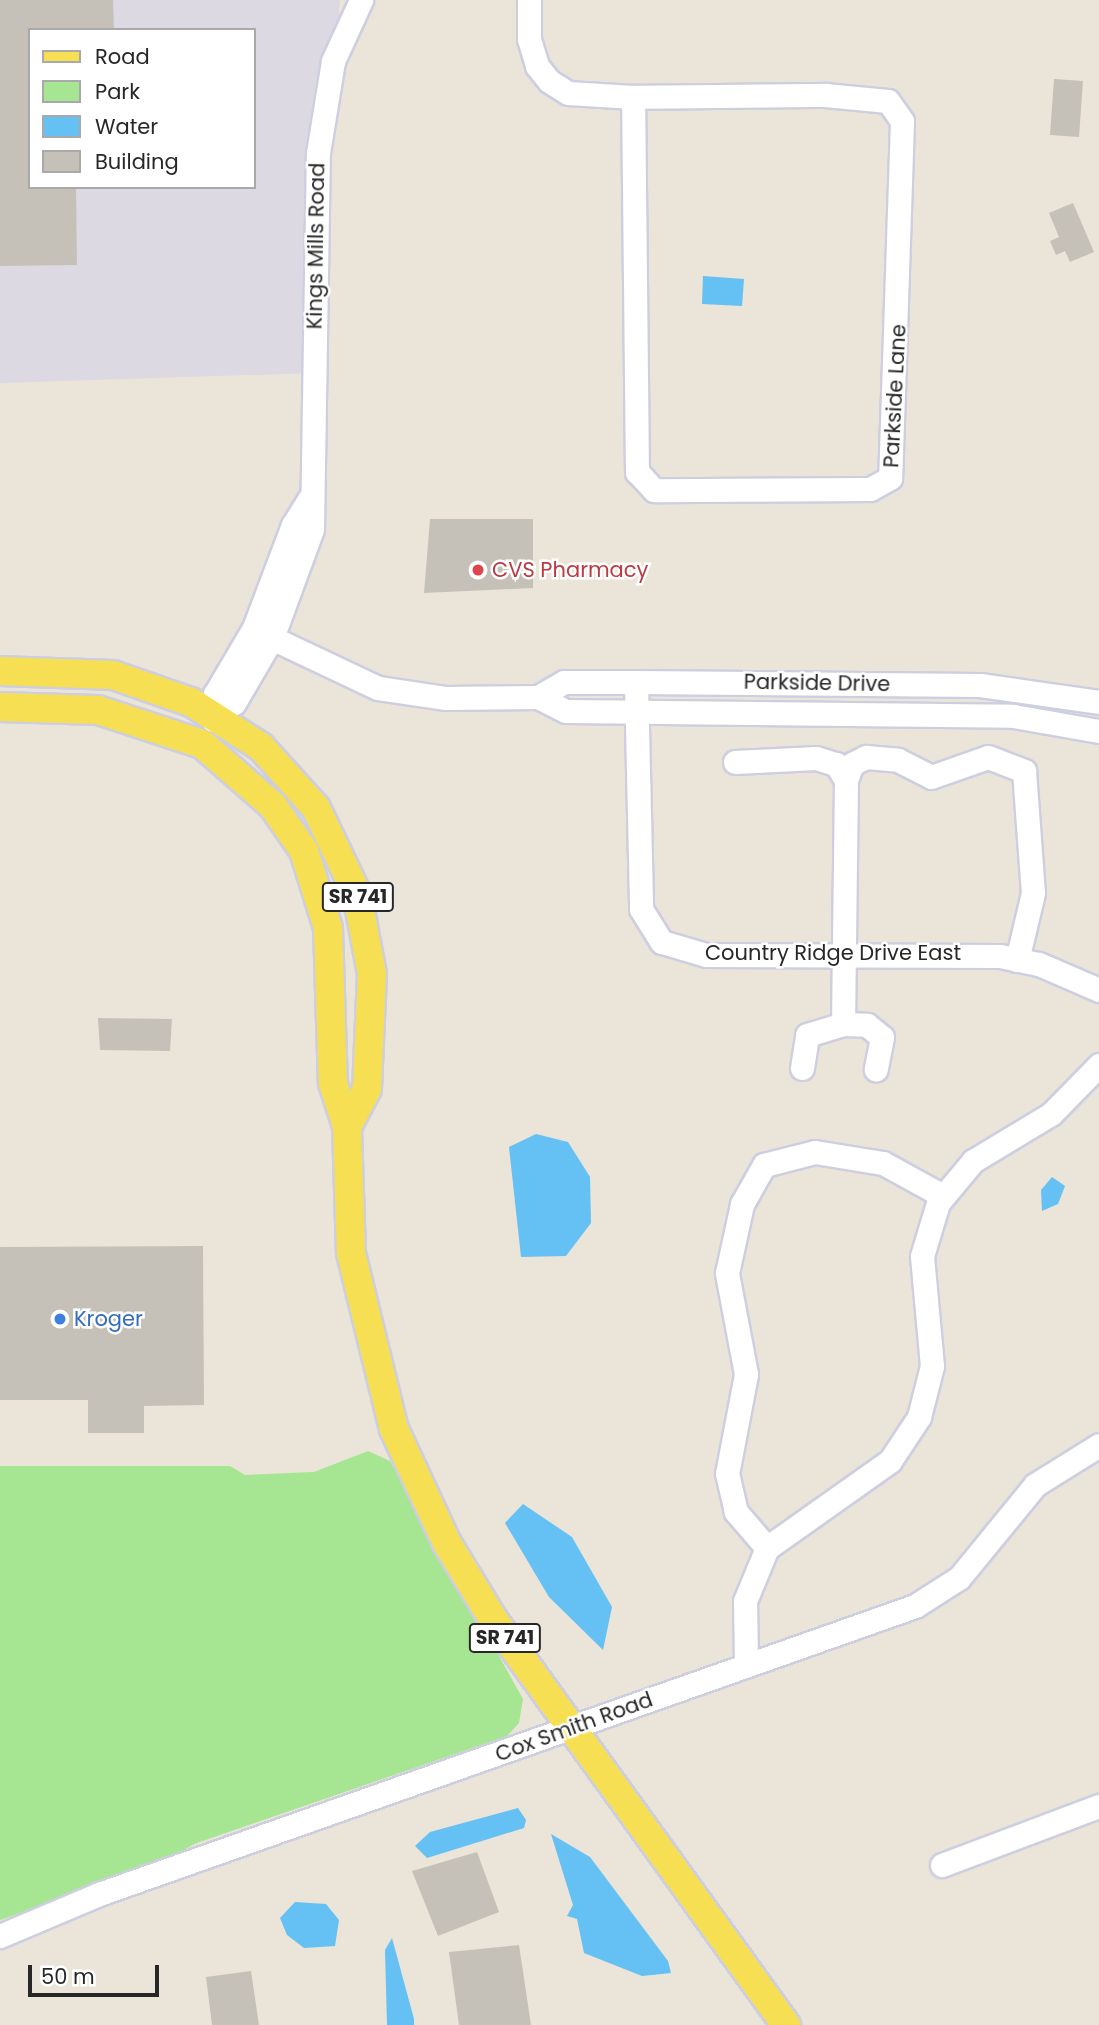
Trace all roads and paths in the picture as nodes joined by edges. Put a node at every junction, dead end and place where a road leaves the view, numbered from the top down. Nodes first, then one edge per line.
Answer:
1 (360, 0) edge
2 (530, 0) edge
3 (633, 97) junction
4 (309, 499) junction
5 (272, 638) junction
6 (0, 671) edge
7 (636, 682) junction
8 (538, 697) junction
9 (1099, 702) edge
10 (0, 707) edge
11 (218, 710) junction
12 (636, 711) junction
13 (1099, 731) edge
14 (202, 744) junction
15 (734, 762) dead end
16 (846, 780) junction
17 (845, 952) junction
18 (1017, 960) junction
19 (1099, 990) edge
20 (843, 1024) junction
21 (1099, 1065) edge
22 (802, 1068) dead end
23 (876, 1069) dead end
24 (347, 1127) junction
25 (943, 1196) junction
26 (1099, 1446) edge
27 (768, 1548) junction
28 (746, 1663) junction
29 (569, 1729) junction
30 (1099, 1807) edge
31 (942, 1866) dead end
32 (0, 1936) edge
33 (786, 2025) edge

1 - 4 street, Kings Mills Road
2 - 3 street, Parkside Lane
3 - 3 street, Parkside Lane
4 - 5 street, Kings Mills Road
4 - 11 street, Kings Mills Road
5 - 8 street, Parkside Drive
5 - 11 street, Kings Mills Road
6 - 11 main road, SR 741
7 - 8 street, Parkside Drive
7 - 9 street, Parkside Drive
7 - 12 street, Country Ridge Drive East
8 - 12 street, Parkside Drive
10 - 14 main road, SR 741
11 - 14 street, Kings Mills Road
11 - 24 main road, SR 741
12 - 13 street, Parkside Drive
12 - 17 street, Country Ridge Drive East
14 - 24 main road, SR 741
15 - 16 street
16 - 17 street
16 - 18 street
17 - 18 street, Country Ridge Drive East
17 - 20 street
18 - 19 street, Country Ridge Drive East
20 - 22 street
20 - 23 street
21 - 25 street
24 - 29 main road, SR 741
25 - 27 street
25 - 27 street
26 - 28 street, Cox Smith Road
27 - 28 street
28 - 29 street, Cox Smith Road
29 - 32 street, Cox Smith Road
29 - 33 main road, SR 741
30 - 31 street

